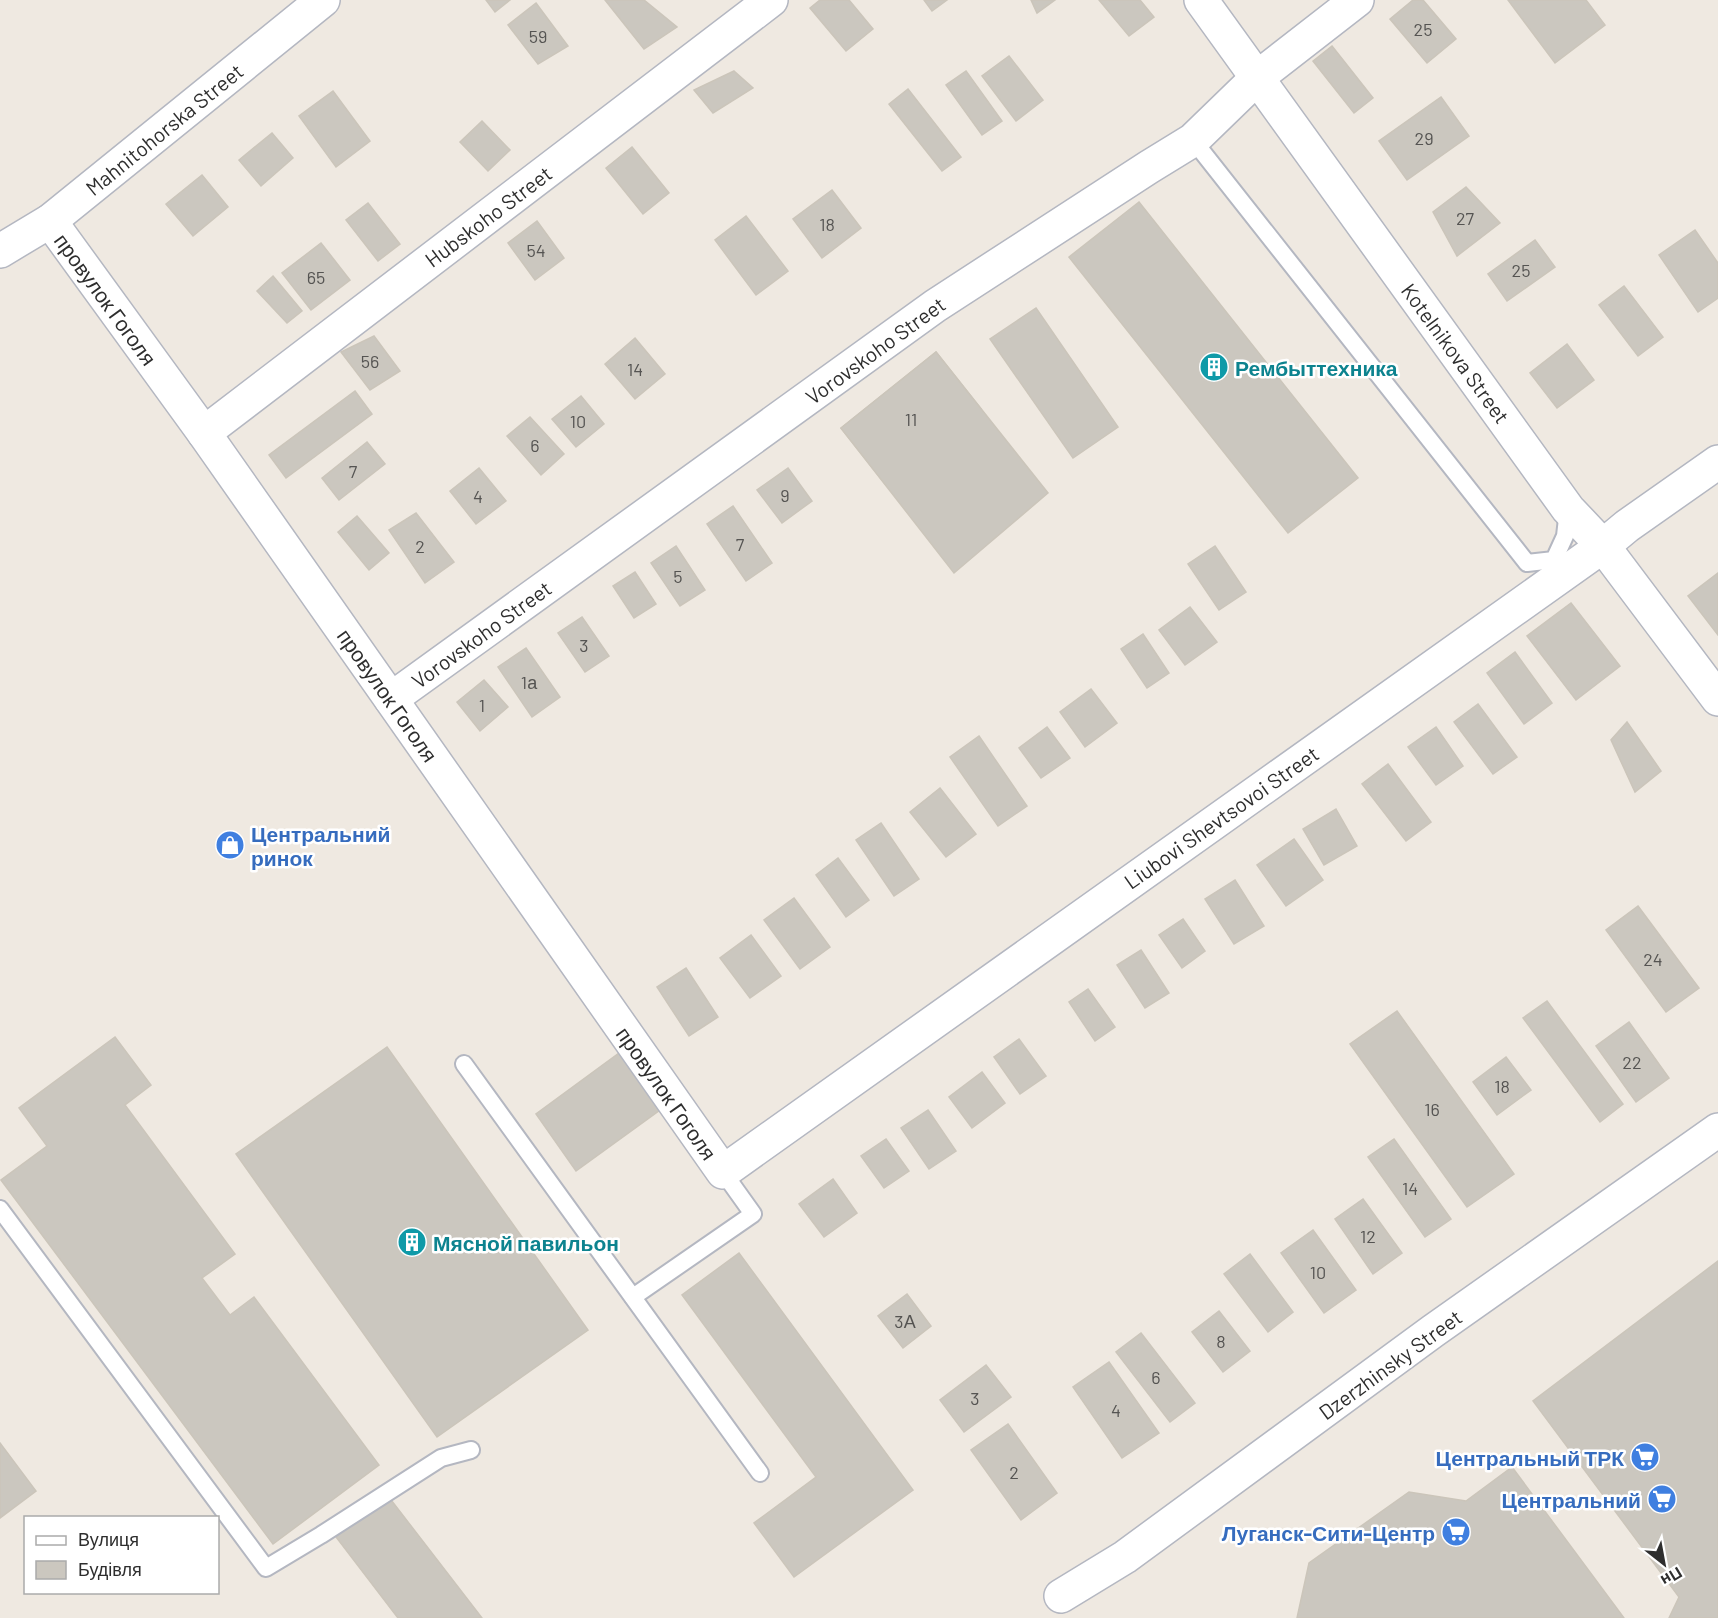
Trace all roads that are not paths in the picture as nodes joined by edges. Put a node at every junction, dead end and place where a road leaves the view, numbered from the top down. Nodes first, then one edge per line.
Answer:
1 (323, 0) edge
2 (771, 0) edge
3 (1201, 0) edge
4 (1357, 0) edge
5 (1258, 77) junction
6 (1193, 140) junction
7 (50, 221) junction
8 (0, 251) edge
9 (204, 433) junction
10 (1718, 462) edge
11 (1568, 509) junction
12 (1603, 546) junction
13 (391, 699) junction
14 (1718, 699) edge
15 (464, 1064) dead end
16 (1718, 1130) edge
17 (723, 1172) junction
18 (0, 1209) edge
19 (633, 1297) junction
20 (471, 1450) dead end
21 (760, 1473) dead end
22 (1061, 1596) dead end

1 - 7 street, Mahnitohorska Street
2 - 9 street, Hubskoho Street
3 - 5 street, Kotelnikova Street
4 - 5 street, Vorovskoho Street
5 - 6 street, Vorovskoho Street
5 - 11 street, Kotelnikova Street
6 - 11 lane
6 - 13 street, Vorovskoho Street
7 - 8 street, Mahnitohorska Street
7 - 9 street, провулок Гоголя
9 - 13 street, провулок Гоголя
10 - 12 street, Liubovi Shevtsovoi Street
11 - 12 street, Kotelnikova Street
12 - 14 street, Kotelnikova Street
12 - 17 street, Liubovi Shevtsovoi Street
13 - 17 street, провулок Гоголя
15 - 19 lane
16 - 22 street, Dzerzhinsky Street
17 - 19 lane
18 - 20 lane
19 - 21 lane

